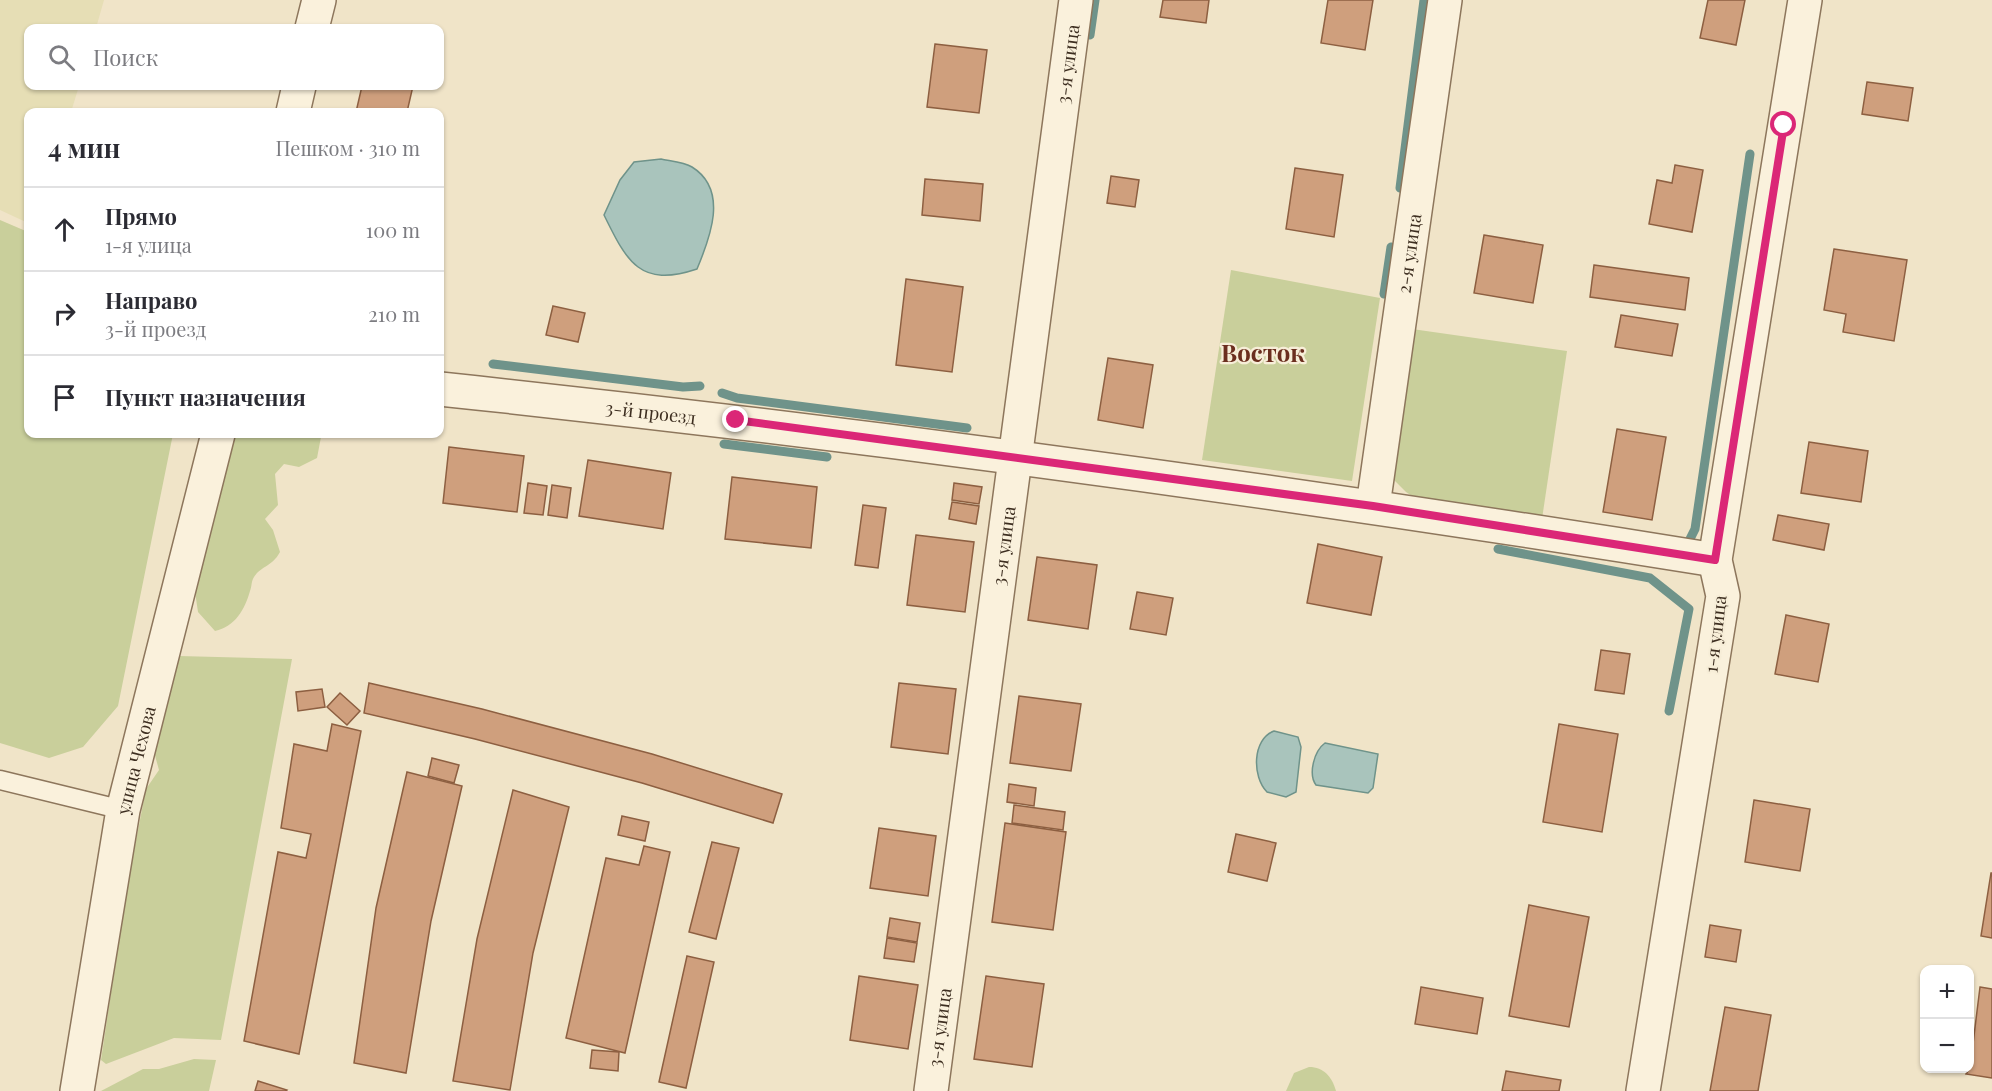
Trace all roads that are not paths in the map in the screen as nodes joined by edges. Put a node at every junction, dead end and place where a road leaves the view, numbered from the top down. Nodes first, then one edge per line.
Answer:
1 (319, 0) edge
2 (1076, 0) edge
3 (1445, 0) edge
4 (1805, 0) edge
5 (313, 24) edge
6 (298, 90) edge
7 (294, 108) edge
8 (444, 389) edge
9 (217, 438) edge
10 (1013, 457) junction
11 (1373, 506) junction
12 (1715, 560) junction
13 (0, 780) edge
14 (123, 810) junction
15 (76, 1091) edge
16 (931, 1091) edge
17 (1643, 1091) edge

1 - 5 street
2 - 10 street, 3-я улица
3 - 11 street, 2-я улица
4 - 12 street, 1-я улица
6 - 7 street
8 - 10 street, 3-й проезд
9 - 14 street, улица Чехова
10 - 11 street, 3-й проезд
10 - 16 street, 3-я улица
11 - 12 street, 3-й проезд
12 - 17 street, 1-я улица
13 - 14 lane
14 - 15 street, улица Чехова

